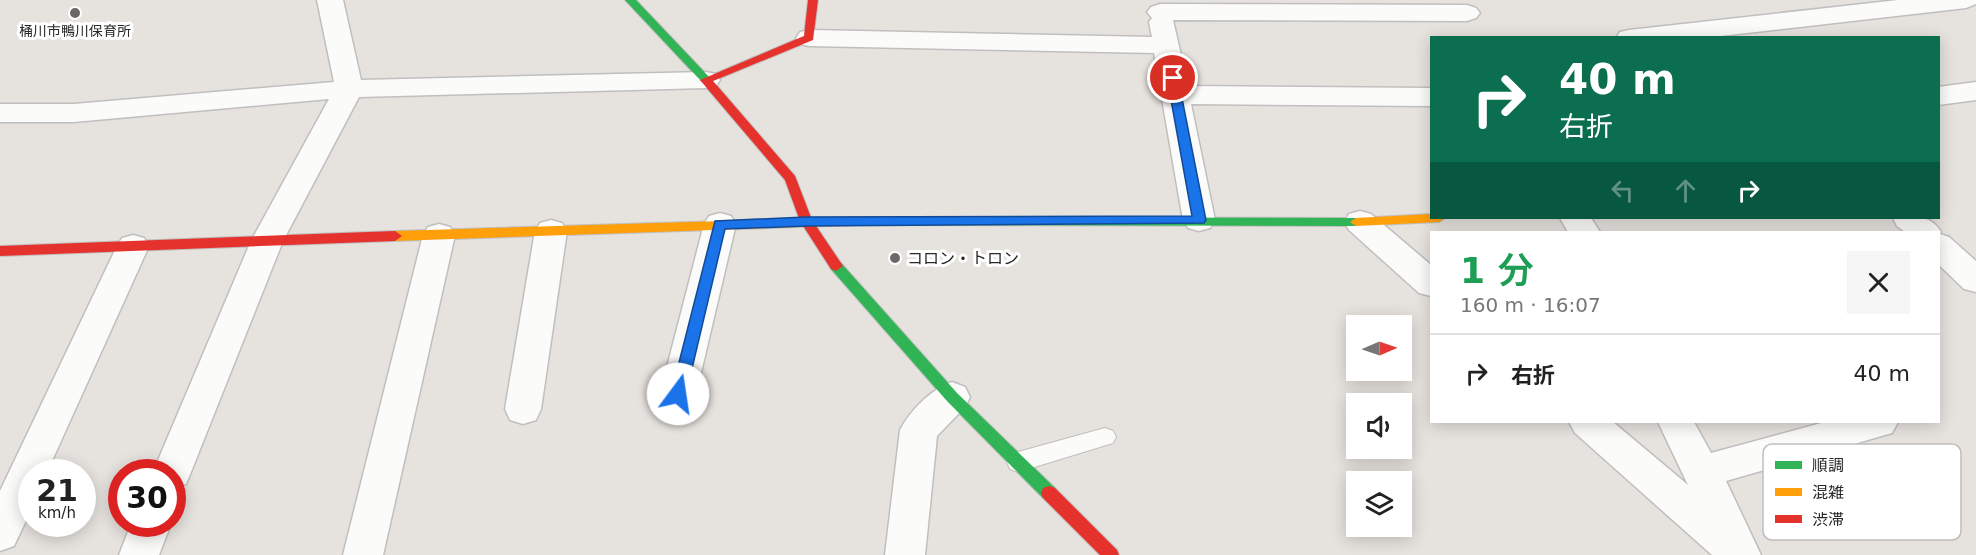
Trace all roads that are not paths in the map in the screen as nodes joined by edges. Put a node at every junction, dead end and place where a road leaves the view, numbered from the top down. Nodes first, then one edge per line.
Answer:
1 (330, 0) edge
2 (630, 0) edge
3 (813, 0) edge
4 (1966, 0) edge
5 (1159, 6) edge
6 (1463, 7) edge
7 (1479, 36) edge
8 (1647, 36) edge
9 (809, 38) junction
10 (1167, 45) junction
11 (706, 80) junction
12 (349, 89) junction
13 (1976, 91) edge
14 (1176, 95) junction
15 (1940, 96) edge
16 (1430, 97) edge
17 (0, 113) edge
18 (1430, 218) edge
19 (1909, 219) edge
20 (1199, 220) junction
21 (806, 221) junction
22 (1360, 222) junction
23 (720, 224) junction
24 (551, 231) junction
25 (1923, 231) edge
26 (438, 235) junction
27 (267, 241) junction
28 (134, 246) junction
29 (1940, 247) edge
30 (0, 251) edge
31 (1976, 280) edge
32 (1430, 283) edge
33 (678, 394) dead end
34 (952, 397) junction
35 (523, 409) dead end
36 (1589, 423) edge
37 (1676, 423) edge
38 (1875, 423) edge
39 (1105, 437) dead end
40 (1801, 444) edge
41 (1763, 455) edge
42 (177, 459) edge
43 (1018, 462) junction
44 (1701, 472) junction
45 (4, 516) edge
46 (147, 537) edge
47 (139, 555) edge
48 (363, 555) edge
49 (905, 555) edge
50 (1111, 555) edge
51 (1742, 555) edge

1 - 12 street
2 - 11 street
3 - 9 street
4 - 8 street
5 - 6 street
5 - 10 street
6 - 7 street
9 - 10 street
9 - 11 street
10 - 14 street
11 - 12 street
11 - 21 street
12 - 17 street
12 - 27 street
13 - 15 street
14 - 16 street
14 - 20 street
18 - 22 street
19 - 25 street
20 - 21 street
20 - 22 street
21 - 23 street
21 - 34 street
22 - 32 street
23 - 24 street
23 - 33 street
24 - 26 street
24 - 35 street
26 - 27 street
26 - 48 street
27 - 28 street
27 - 42 street
28 - 30 street
28 - 45 street
29 - 31 street
34 - 43 street
34 - 49 street
36 - 51 street
37 - 44 street
38 - 40 street
39 - 43 lane
41 - 44 street
43 - 50 street
44 - 51 street
46 - 47 street

